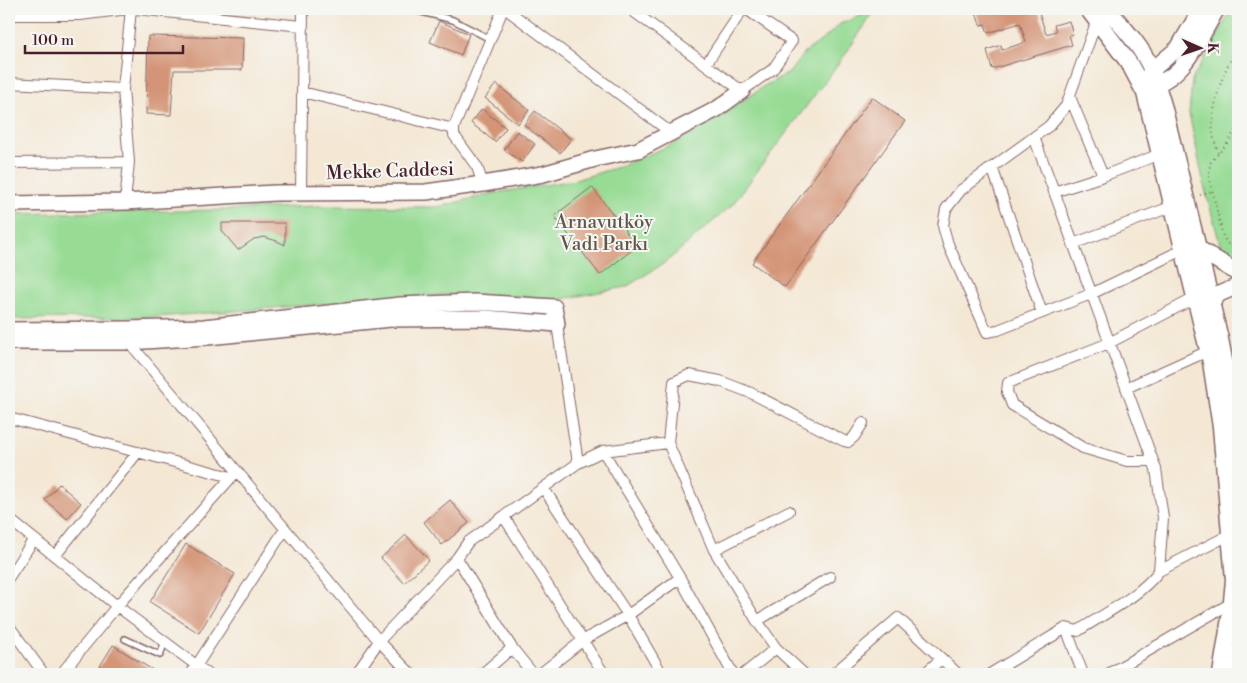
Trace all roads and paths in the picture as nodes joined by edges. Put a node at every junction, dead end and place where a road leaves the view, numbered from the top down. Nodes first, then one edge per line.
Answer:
1 (130, 9) edge
2 (136, 9) edge
3 (302, 9) edge
4 (410, 9) edge
5 (505, 9) edge
6 (630, 9) edge
7 (744, 9) edge
8 (1201, 9) edge
9 (1217, 9) edge
10 (1102, 11) edge
11 (9, 15) edge
12 (302, 26) junction
13 (1238, 26) edge
14 (490, 39) junction
15 (1238, 39) edge
16 (1238, 49) edge
17 (706, 64) junction
18 (1150, 80) junction
19 (9, 83) edge
20 (123, 89) junction
21 (742, 90) junction
22 (302, 92) junction
23 (1070, 97) junction
24 (1238, 126) edge
25 (454, 129) junction
26 (670, 132) junction
27 (1034, 137) junction
28 (1160, 154) junction
29 (1218, 154) junction
30 (9, 162) edge
31 (129, 162) junction
32 (992, 167) junction
33 (1103, 176) junction
34 (483, 184) junction
35 (1054, 192) junction
36 (301, 193) junction
37 (124, 202) junction
38 (9, 204) edge
39 (1173, 206) junction
40 (1073, 244) junction
41 (1190, 249) junction
42 (1238, 250) edge
43 (1238, 273) edge
44 (1238, 286) edge
45 (1091, 294) junction
46 (1195, 298) junction
47 (1211, 304) junction
48 (1042, 313) junction
49 (557, 324) junction
50 (9, 330) edge
51 (129, 336) junction
52 (9, 342) edge
53 (1109, 343) junction
54 (1208, 351) junction
55 (1233, 381) edge
56 (1126, 388) junction
57 (9, 418) edge
58 (863, 423) dead end
59 (668, 443) junction
60 (1237, 449) edge
61 (603, 451) junction
62 (138, 452) junction
63 (1153, 461) junction
64 (578, 463) junction
65 (1238, 467) edge
66 (234, 474) junction
67 (544, 489) junction
68 (789, 511) dead end
69 (504, 517) junction
70 (9, 519) edge
71 (285, 530) junction
72 (1231, 534) junction
73 (34, 539) junction
74 (714, 550) junction
75 (55, 556) junction
76 (458, 558) junction
77 (1159, 571) junction
78 (9, 577) edge
79 (680, 578) junction
80 (830, 578) dead end
81 (1233, 602) junction
82 (116, 606) junction
83 (628, 614) junction
84 (758, 621) junction
85 (9, 626) edge
86 (1066, 628) junction
87 (125, 639) dead end
88 (379, 641) junction
89 (165, 642) junction
90 (582, 642) junction
91 (512, 648) junction
92 (776, 648) junction
93 (1238, 655) edge
94 (941, 659) junction
95 (194, 670) edge
96 (1223, 673) edge
97 (44, 674) edge
98 (61, 674) edge
99 (208, 674) edge
100 (356, 674) edge
101 (411, 674) edge
102 (482, 674) edge
103 (533, 674) edge
104 (540, 674) edge
105 (604, 674) edge
106 (662, 674) edge
107 (733, 674) edge
108 (744, 674) edge
109 (804, 674) edge
110 (833, 674) edge
111 (924, 674) edge
112 (958, 674) edge
113 (990, 674) edge
114 (1084, 674) edge
115 (1108, 674) edge

1 - 11 street
1 - 20 street
2 - 12 street
3 - 12 street
4 - 14 lane
5 - 14 street
5 - 26 street
6 - 17 street
7 - 17 street
7 - 21 street, Mekke Caddesi
8 - 18 main road
9 - 18 main road
10 - 18 main road
10 - 23 street
12 - 22 street
13 - 15 path
14 - 25 street
16 - 29 path
17 - 21 street
18 - 28 main road
18 - 41 main road
19 - 20 street
20 - 31 street
21 - 26 main road, Mekke Caddesi
22 - 25 street
22 - 36 street
23 - 27 street
23 - 33 street
24 - 29 path
25 - 34 street
26 - 34 main road, Mekke Caddesi
27 - 32 street
27 - 35 street
28 - 33 street
28 - 39 main road
29 - 42 path
30 - 31 street
31 - 37 street
32 - 48 street
32 - 48 street
33 - 35 street
34 - 36 main road, Mekke Caddesi
35 - 40 street
36 - 37 main road, Mekke Caddesi
37 - 38 main road, Mekke Caddesi
39 - 40 street
39 - 41 main road
40 - 45 street
41 - 43 main road
41 - 45 street
41 - 46 main road
41 - 47 main road
44 - 47 main road
45 - 48 street
45 - 53 street
46 - 53 street
46 - 54 main road
47 - 55 main road
49 - 51 main road
49 - 51 main road
49 - 64 street
50 - 51 main road
51 - 52 main road
51 - 66 street
53 - 56 street
53 - 63 street
54 - 56 street
54 - 72 main road
55 - 60 main road
56 - 63 street
57 - 62 street
58 - 59 street
59 - 61 street
59 - 74 street
60 - 65 main road
61 - 64 street
61 - 79 street
62 - 66 street
62 - 75 street
63 - 77 street
64 - 67 street
66 - 71 street
66 - 82 street
67 - 69 street
67 - 83 street
68 - 74 street
69 - 76 street
69 - 90 street
70 - 73 street
71 - 88 street
71 - 95 street
72 - 77 street
72 - 81 main road
73 - 75 street
73 - 78 street
74 - 84 street
75 - 82 street
76 - 88 street
76 - 91 street
77 - 86 street
79 - 83 street
79 - 107 street
80 - 84 street
81 - 96 main road
81 - 115 street
82 - 89 street
82 - 98 street
83 - 90 street
83 - 106 street
84 - 92 street
85 - 97 street
86 - 113 street
86 - 114 street
87 - 89 lane
88 - 100 street
88 - 101 street
89 - 95 street
90 - 104 street
90 - 105 street
91 - 102 street
91 - 103 street
92 - 108 street
92 - 109 street
93 - 96 main road
94 - 110 street
94 - 111 street
94 - 112 street
95 - 99 street

